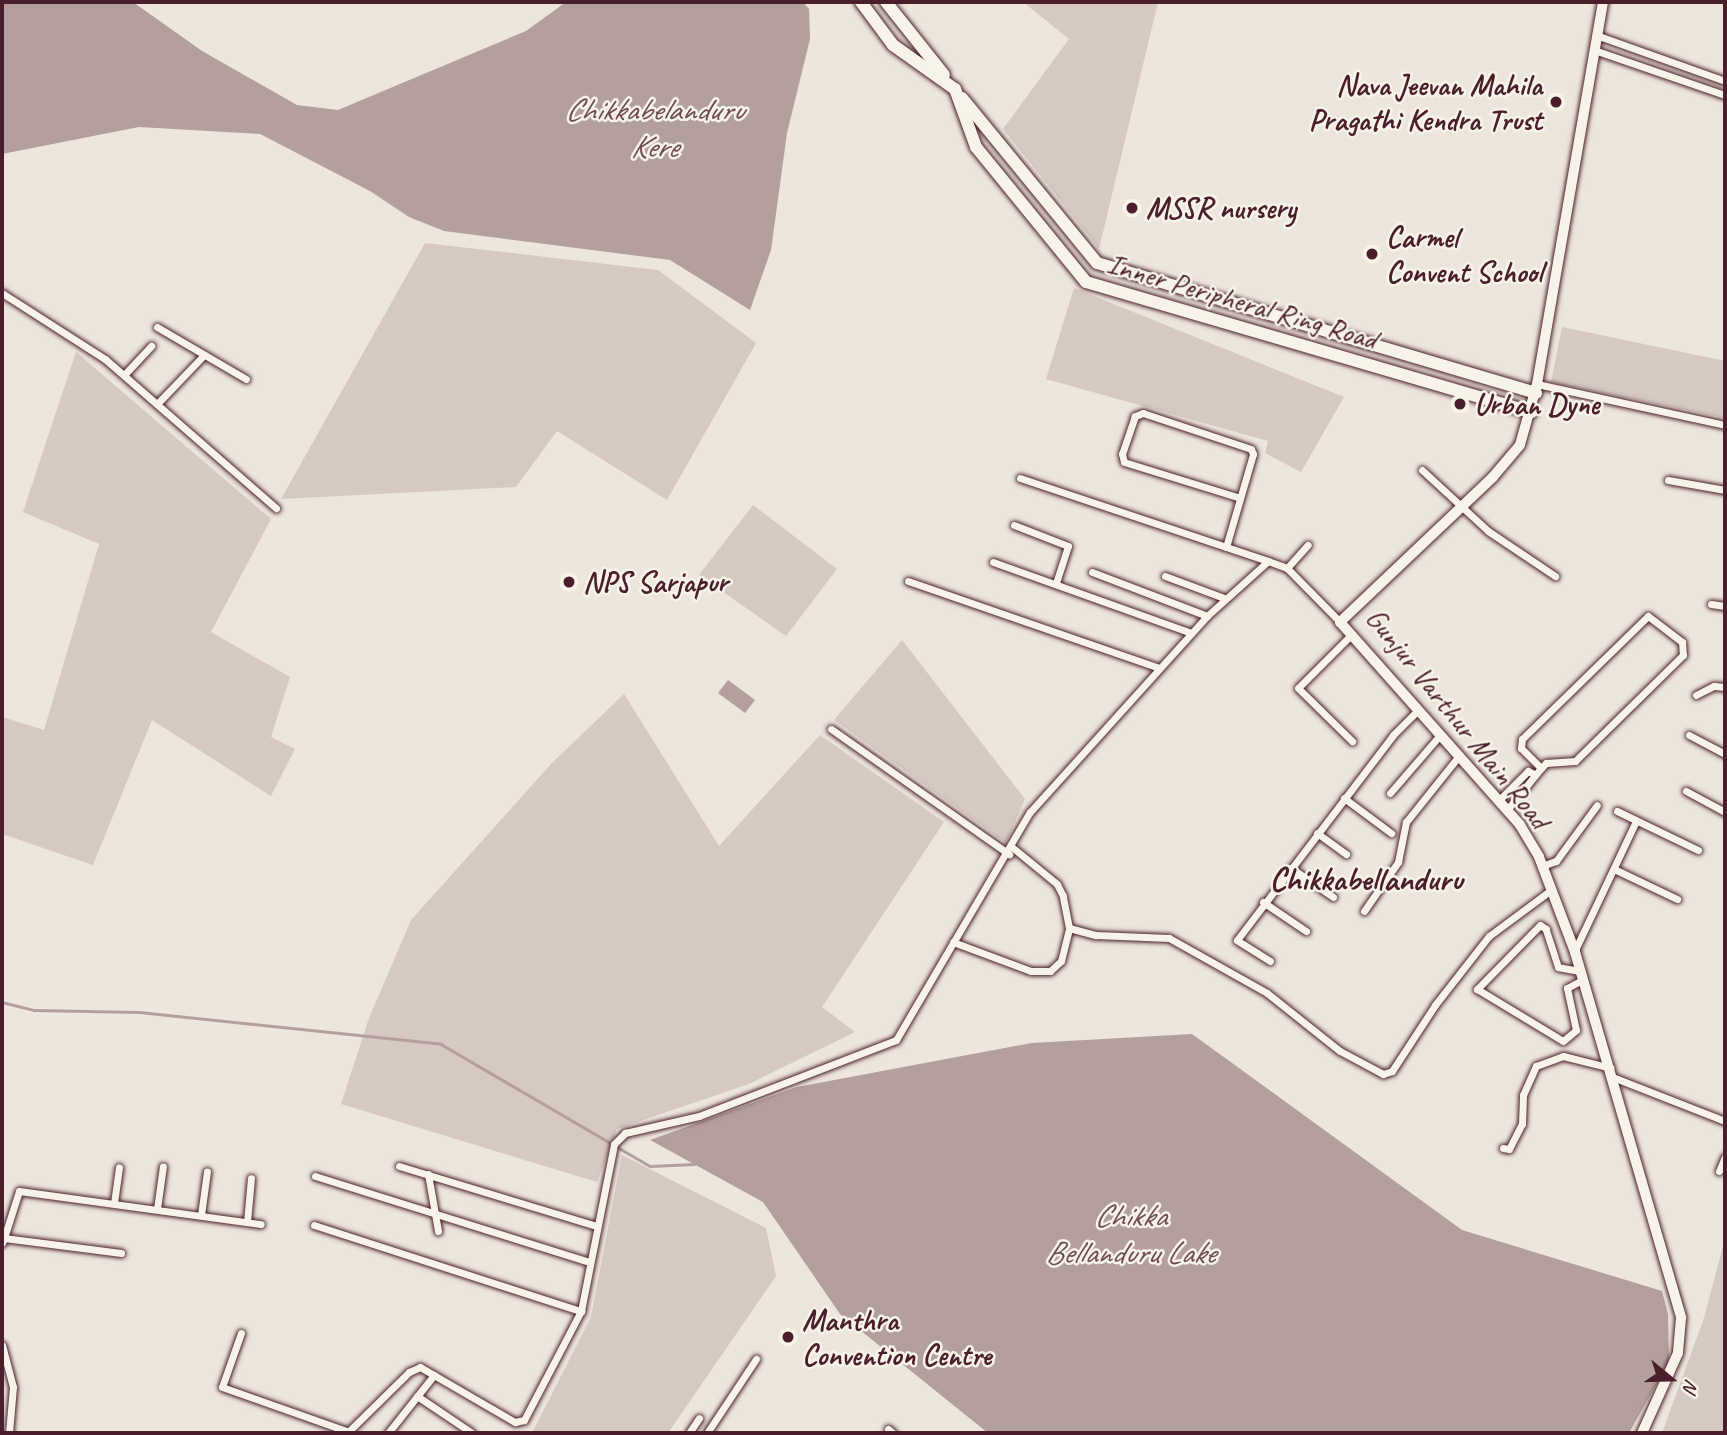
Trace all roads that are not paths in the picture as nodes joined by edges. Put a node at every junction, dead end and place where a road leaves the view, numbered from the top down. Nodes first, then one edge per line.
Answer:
1 (861, 2) edge
2 (886, 2) edge
3 (1603, 2) edge
4 (1596, 36) junction
5 (1593, 50) junction
6 (1725, 81) edge
7 (955, 89) junction
8 (1725, 96) edge
9 (2, 293) edge
10 (157, 327) dead end
11 (151, 346) dead end
12 (204, 355) junction
13 (124, 375) junction
14 (246, 379) dead end
15 (1536, 389) junction
16 (157, 404) junction
17 (1531, 412) junction
18 (1725, 425) edge
19 (1422, 470) dead end
20 (1020, 478) dead end
21 (1668, 480) dead end
22 (1725, 490) edge
23 (1240, 498) junction
24 (1461, 506) junction
25 (276, 508) dead end
26 (1014, 525) dead end
27 (1308, 545) dead end
28 (1226, 547) junction
29 (1268, 561) junction
30 (993, 562) dead end
31 (1287, 568) junction
32 (1092, 572) dead end
33 (1165, 576) dead end
34 (1555, 576) dead end
35 (908, 580) dead end
36 (1056, 584) junction
37 (1224, 598) junction
38 (1711, 604) dead end
39 (1725, 606) edge
40 (1207, 616) junction
41 (1340, 622) junction
42 (1191, 633) junction
43 (1352, 634) junction
44 (1159, 668) junction
45 (1725, 687) edge
46 (1696, 695) dead end
47 (1418, 711) junction
48 (831, 729) dead end
49 (1440, 735) junction
50 (1689, 735) dead end
51 (1352, 741) dead end
52 (1725, 754) edge
53 (1458, 757) junction
54 (1541, 768) junction
55 (1534, 774) junction
56 (1686, 791) dead end
57 (1390, 793) dead end
58 (1344, 798) junction
59 (1499, 800) junction
60 (1597, 805) dead end
61 (1507, 810) junction
62 (1617, 811) dead end
63 (1725, 812) edge
64 (1636, 821) junction
65 (1317, 833) junction
66 (1391, 833) dead end
67 (1698, 850) dead end
68 (1011, 851) junction
69 (1346, 854) dead end
70 (1542, 866) junction
71 (1291, 869) junction
72 (1614, 869) junction
73 (1551, 890) junction
74 (1333, 897) dead end
75 (1677, 899) dead end
76 (1263, 902) junction
77 (1364, 911) dead end
78 (1069, 928) junction
79 (1306, 931) dead end
80 (953, 942) junction
81 (1575, 951) junction
82 (1270, 961) dead end
83 (1581, 976) junction
84 (1613, 1073) junction
85 (1725, 1121) edge
86 (1503, 1148) dead end
87 (1725, 1157) edge
88 (163, 1166) dead end
89 (399, 1166) dead end
90 (119, 1167) dead end
91 (206, 1171) dead end
92 (1719, 1171) dead end
93 (428, 1174) junction
94 (315, 1176) dead end
95 (251, 1178) dead end
96 (114, 1203) junction
97 (157, 1209) junction
98 (435, 1213) junction
99 (201, 1215) junction
100 (247, 1222) junction
101 (261, 1224) dead end
102 (314, 1225) dead end
103 (596, 1226) junction
104 (438, 1231) dead end
105 (3, 1240) edge
106 (121, 1253) dead end
107 (590, 1262) junction
108 (581, 1311) junction
109 (241, 1334) dead end
110 (2, 1345) edge
111 (756, 1359) dead end
112 (2, 1370) edge
113 (12, 1374) junction
114 (433, 1375) junction
115 (417, 1396) junction
116 (699, 1418) dead end
117 (9, 1433) edge
118 (348, 1433) edge
119 (388, 1433) edge
120 (472, 1433) edge
121 (689, 1433) edge
122 (707, 1433) edge
123 (1642, 1433) edge

1 - 7 main road, Inner Peripheral Ring Road
2 - 7 main road, Inner Peripheral Ring Road
3 - 4 main road, Gunjur Varthur Main Road
4 - 5 main road, Gunjur Varthur Main Road
4 - 6 street
5 - 8 street
5 - 15 main road, Gunjur Varthur Main Road
7 - 15 main road, Inner Peripheral Ring Road
7 - 17 main road, Inner Peripheral Ring Road
9 - 13 street
10 - 12 street
11 - 13 street
12 - 14 street
12 - 16 street
13 - 16 street
15 - 17 main road, Gunjur Varthur Main Road
15 - 18 street
16 - 25 street
17 - 24 main road, Gunjur Varthur Main Road
19 - 24 street
20 - 28 street
21 - 22 street
23 - 23 street
23 - 28 street
24 - 34 street
24 - 41 main road, Gunjur Varthur Main Road
26 - 36 street
27 - 31 street
28 - 29 street
29 - 31 street
29 - 37 street
30 - 36 street
31 - 41 street
32 - 40 street
33 - 37 street
35 - 44 street
36 - 42 street
37 - 40 street
38 - 39 street
40 - 42 street
41 - 43 main road, Gunjur Varthur Main Road
42 - 44 street
43 - 47 main road, Gunjur Varthur Main Road
43 - 51 street
44 - 68 street
45 - 46 street
47 - 49 main road, Gunjur Varthur Main Road
47 - 58 street
48 - 68 street
49 - 53 main road, Gunjur Varthur Main Road
49 - 57 street
50 - 52 street
53 - 59 main road, Gunjur Varthur Main Road
53 - 77 street
54 - 54 street
54 - 55 street
55 - 59 street
55 - 61 street
56 - 63 street
58 - 65 street
58 - 66 street
59 - 61 main road, Gunjur Varthur Main Road
60 - 70 street
61 - 70 main road, Gunjur Varthur Main Road
62 - 64 street
64 - 67 street
64 - 72 street
65 - 69 street
65 - 71 street
68 - 78 street
68 - 80 street
70 - 73 main road, Gunjur Varthur Main Road
71 - 74 street
71 - 76 street
72 - 75 street
72 - 81 street
73 - 78 street
73 - 81 main road, Gunjur Varthur Main Road
76 - 79 street
76 - 82 street
78 - 80 street
80 - 103 street
81 - 83 main road, Gunjur Varthur Main Road
83 - 83 street
83 - 84 main road, Gunjur Varthur Main Road
84 - 85 street
84 - 86 street
84 - 123 main road, Gunjur Varthur Main Road
87 - 92 street
88 - 97 street
89 - 93 street
90 - 96 street
91 - 99 street
93 - 98 street
93 - 103 street
94 - 98 street
95 - 100 street
96 - 97 street
96 - 105 street
97 - 99 street
98 - 104 street
98 - 107 street
99 - 100 street
100 - 101 street
102 - 108 street
103 - 107 street
105 - 106 street
107 - 108 street
108 - 114 street
109 - 118 street
110 - 113 street
111 - 122 street
112 - 113 street
113 - 117 street
114 - 115 street
114 - 118 street
115 - 119 street
115 - 120 street
116 - 121 street

